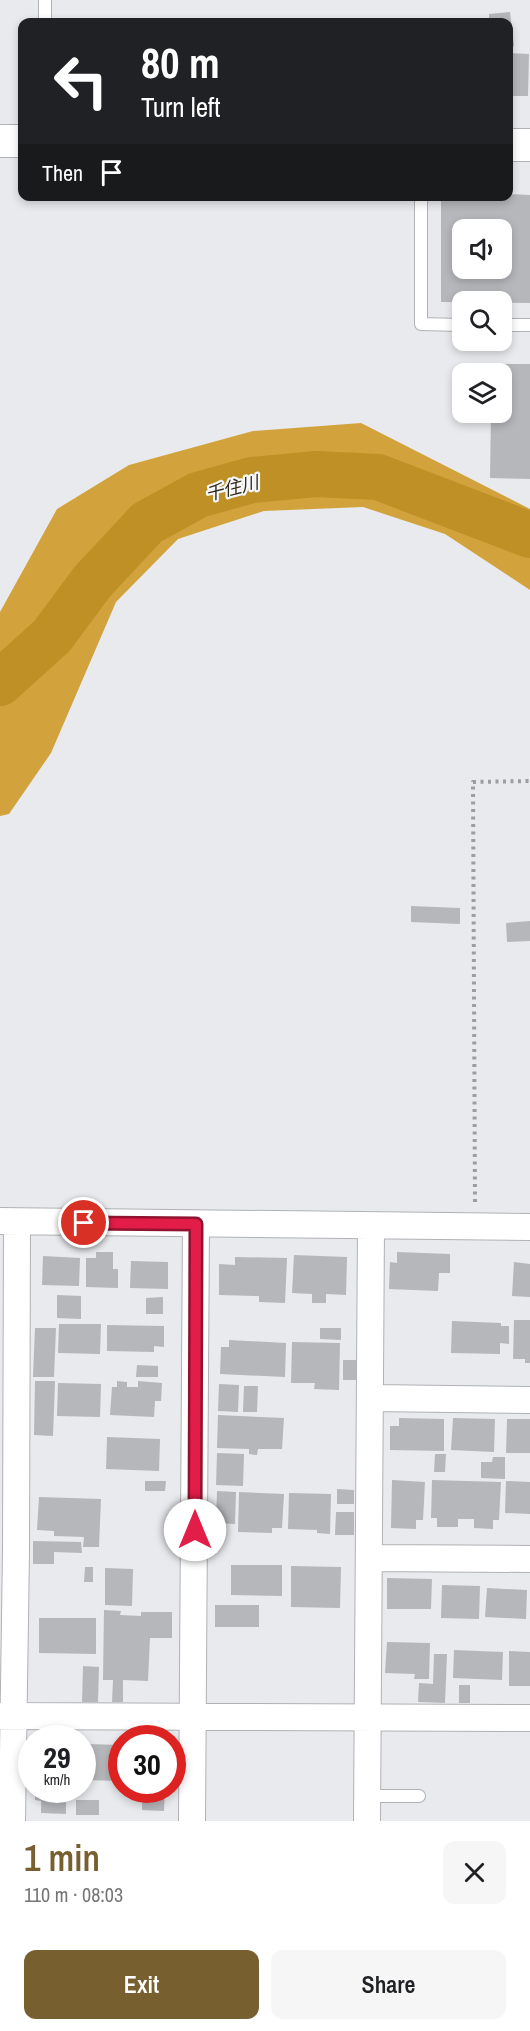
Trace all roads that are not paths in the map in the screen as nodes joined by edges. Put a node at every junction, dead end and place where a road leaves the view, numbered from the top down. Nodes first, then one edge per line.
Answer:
1 (45, 0) edge
2 (45, 18) edge
3 (0, 141) edge
4 (18, 141) edge
5 (513, 145) edge
6 (530, 145) edge
7 (421, 201) edge
8 (452, 325) edge
9 (512, 325) edge
10 (530, 325) edge
11 (8, 1222) edge
12 (196, 1224) junction
13 (371, 1227) junction
14 (530, 1227) edge
15 (8, 1390) edge
16 (371, 1398) junction
17 (530, 1400) edge
18 (8, 1551) edge
19 (370, 1558) junction
20 (530, 1559) edge
21 (7, 1716) edge
22 (368, 1717) junction
23 (194, 1718) junction
24 (530, 1718) edge
25 (420, 1796) dead end
26 (367, 1808) edge
27 (12, 1821) edge
28 (192, 1821) edge

1 - 2 lane
3 - 4 street
5 - 6 street
7 - 8 lane
9 - 10 lane
11 - 12 street
11 - 15 street
12 - 13 street
12 - 23 street
13 - 14 street
13 - 16 street
15 - 18 street
16 - 17 street
16 - 19 street
18 - 21 street
19 - 20 street
19 - 22 street
21 - 23 street
21 - 27 street
22 - 23 street
22 - 24 street
22 - 26 street
23 - 28 street
25 - 26 lane

